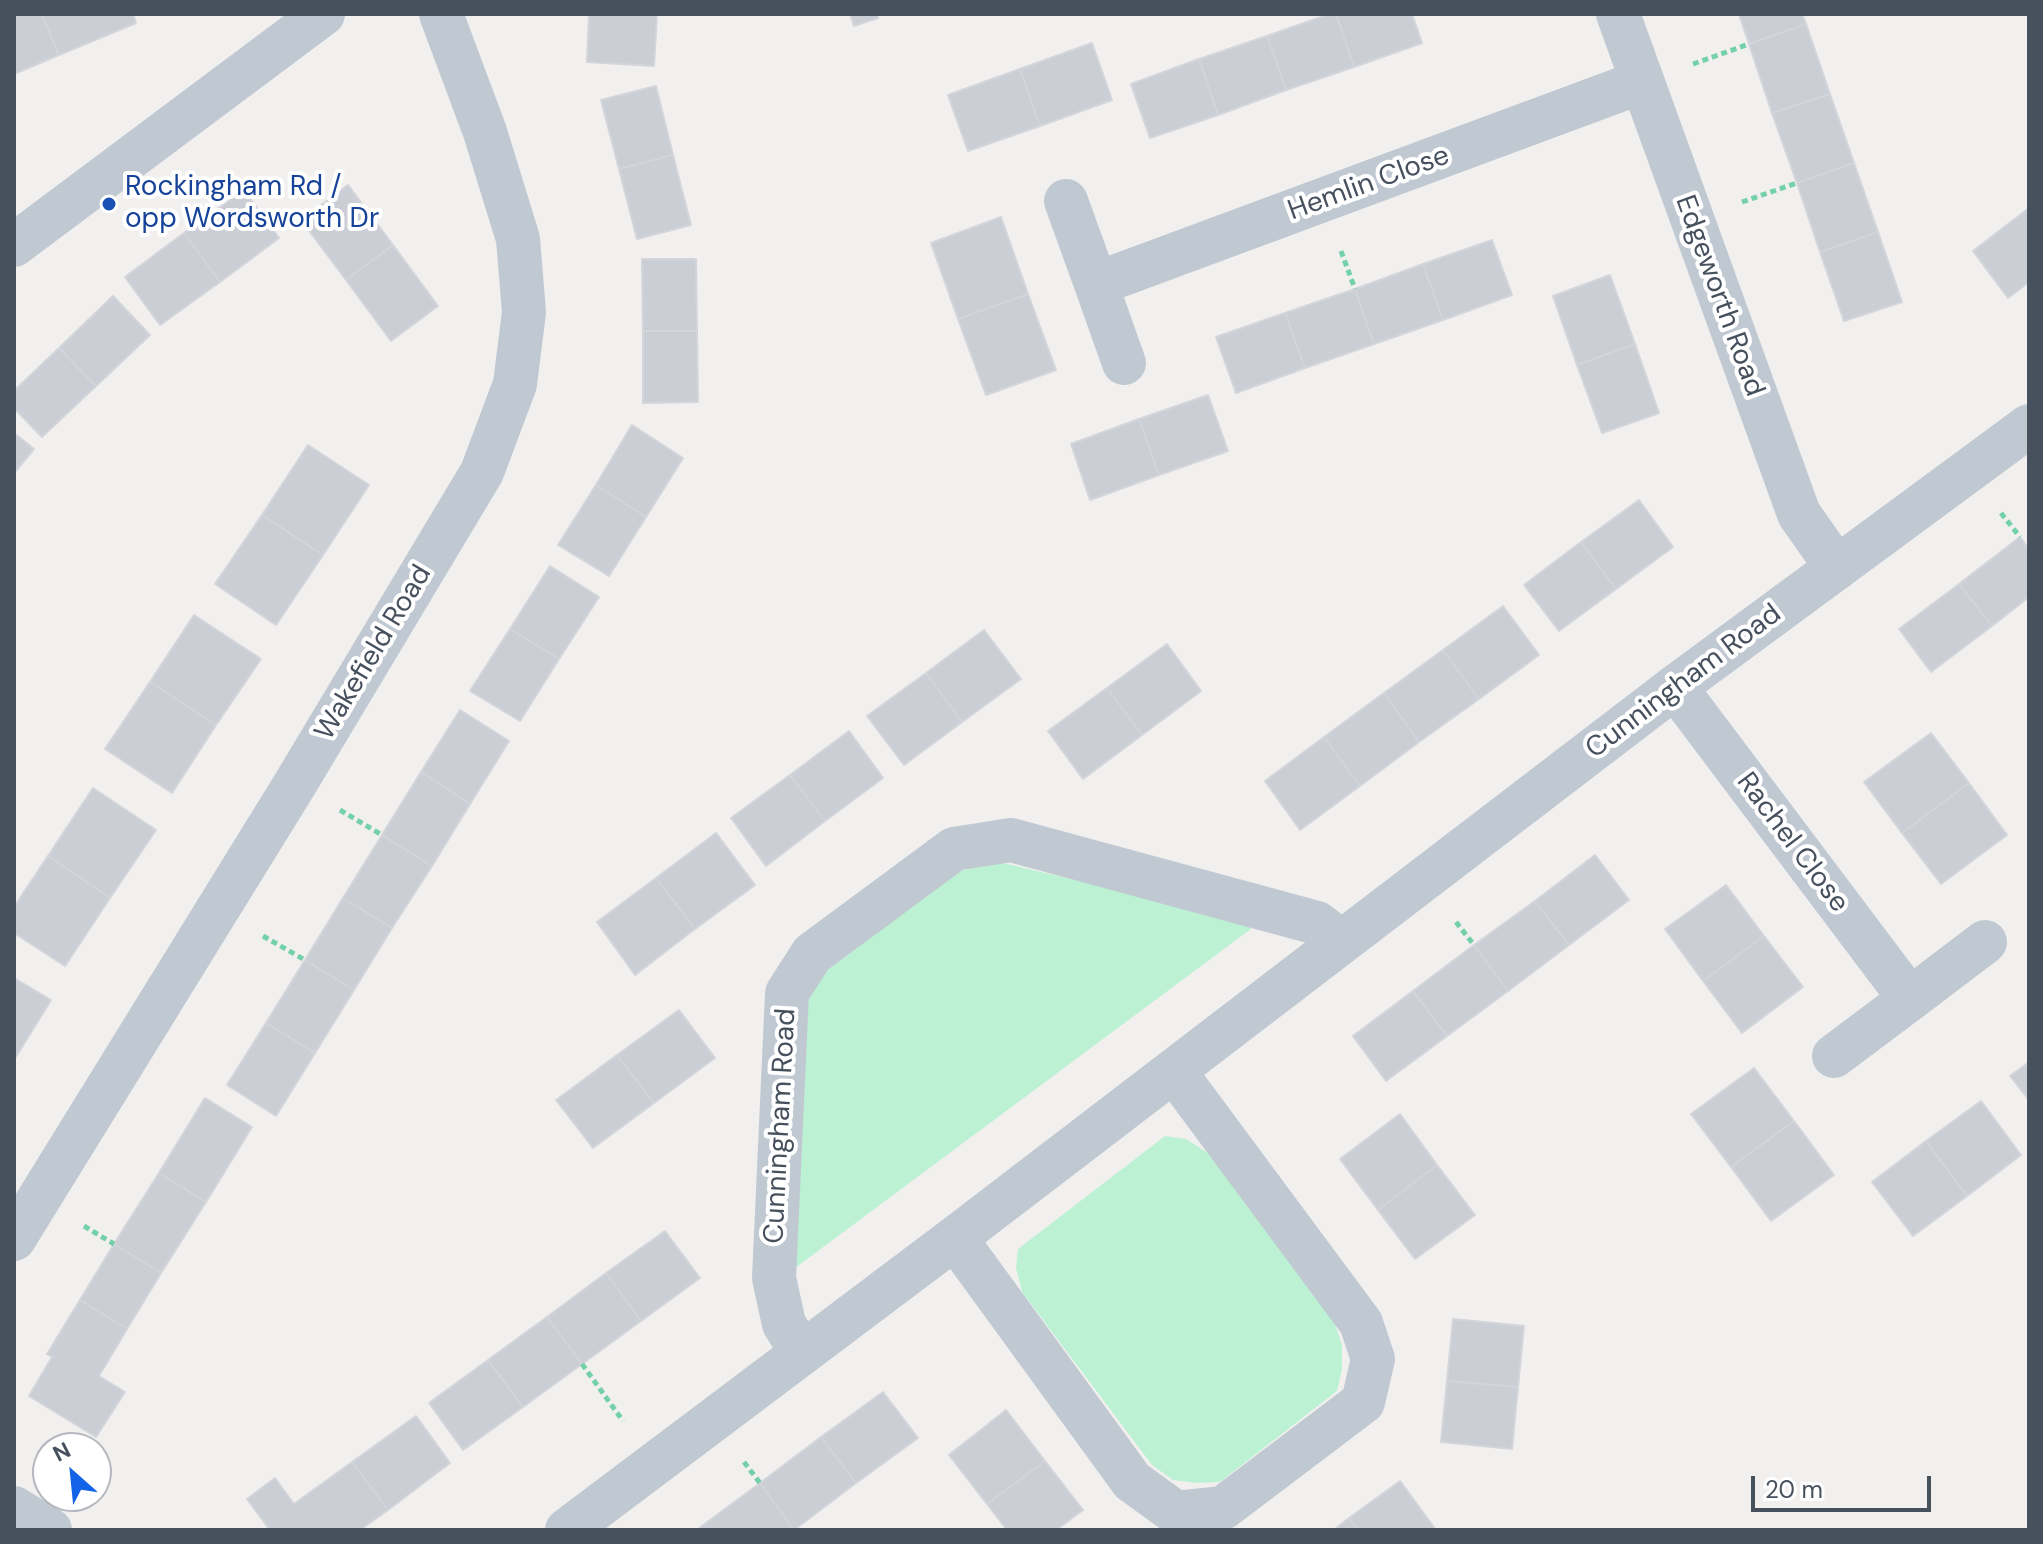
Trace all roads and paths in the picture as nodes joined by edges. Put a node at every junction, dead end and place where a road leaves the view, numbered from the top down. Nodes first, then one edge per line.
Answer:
1 (323, 14) edge
2 (441, 14) edge
3 (1618, 14) edge
4 (1641, 82) junction
5 (1066, 201) dead end
6 (14, 245) edge
7 (1096, 284) junction
8 (1124, 363) dead end
9 (2029, 426) edge
10 (1837, 568) junction
11 (1675, 687) junction
12 (1342, 942) junction
13 (1985, 942) dead end
14 (1910, 999) junction
15 (1834, 1056) dead end
16 (1174, 1071) junction
17 (955, 1238) junction
18 (14, 1239) edge
19 (802, 1353) junction
20 (582, 1364) dead end
21 (655, 1464) junction
22 (14, 1508) edge
23 (50, 1530) edge
24 (567, 1530) edge

1 - 6 street
2 - 18 street, Wakefield Road
3 - 4 street, Edgeworth Road
4 - 7 street, Hemlin Close
4 - 10 street, Edgeworth Road
5 - 7 street
7 - 8 street
9 - 10 street, Cunningham Road
10 - 11 street, Cunningham Road
11 - 12 street, Cunningham Road
11 - 14 street, Rachel Close
12 - 16 street, Cunningham Road
12 - 19 street, Cunningham Road
13 - 14 street
14 - 15 street
16 - 17 street, Cunningham Road
16 - 17 street
17 - 19 street, Cunningham Road
19 - 21 street, Cunningham Road
20 - 21 path
21 - 24 street, Cunningham Road
22 - 23 street

